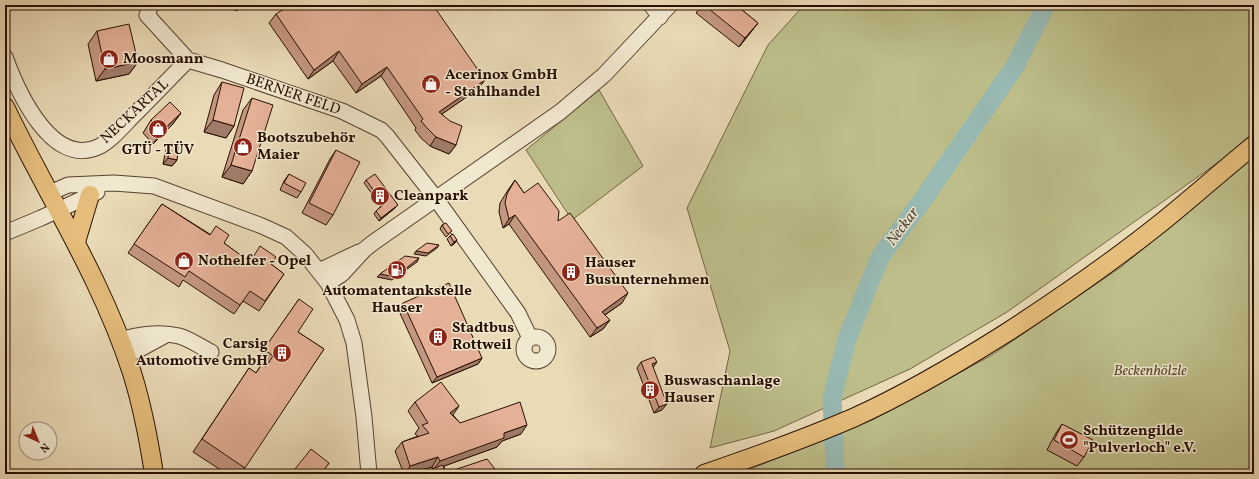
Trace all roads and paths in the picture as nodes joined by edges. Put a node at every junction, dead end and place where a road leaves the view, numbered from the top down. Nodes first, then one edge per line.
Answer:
1 (151, 5) edge
2 (670, 5) edge
3 (656, 11) edge
4 (5, 57) edge
5 (188, 60) junction
6 (5, 107) edge
7 (1254, 144) edge
8 (114, 183) junction
9 (50, 193) junction
10 (90, 195) junction
11 (436, 198) junction
12 (59, 210) junction
13 (5, 233) edge
14 (76, 242) junction
15 (365, 249) junction
16 (319, 270) junction
17 (328, 284) junction
18 (530, 338) dead end
19 (122, 347) junction
20 (211, 352) dead end
21 (154, 474) edge
22 (369, 474) edge
23 (704, 474) edge

1 - 5 street
2 - 3 street
3 - 11 street
4 - 5 street, NECKARTAL
5 - 11 street, BERNER FELD
6 - 9 main road
7 - 23 main road
8 - 9 street
8 - 10 street
8 - 16 street
9 - 12 main road
10 - 12 street
10 - 14 main road
11 - 15 street
11 - 18 street, BERNER FELD
12 - 13 street
12 - 14 main road
14 - 19 main road
15 - 16 street
15 - 17 street
16 - 17 street
17 - 22 street
19 - 20 street
19 - 21 main road

